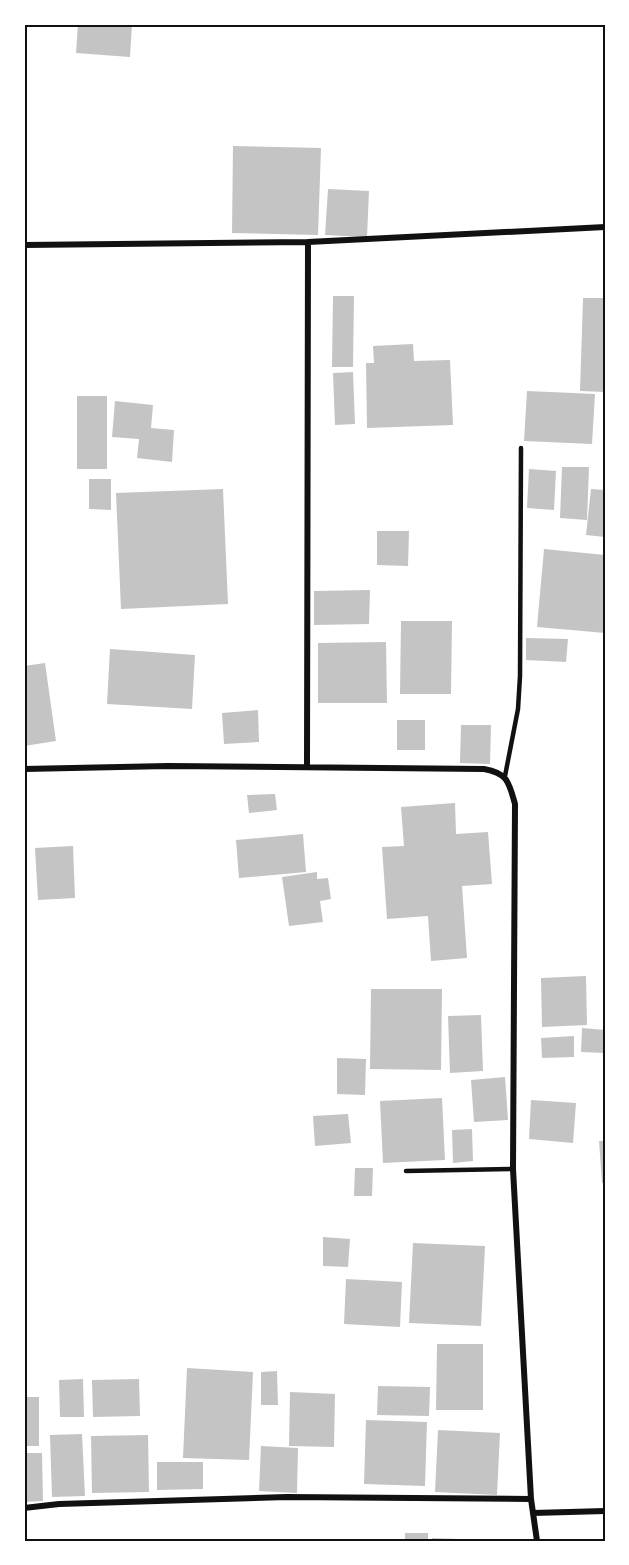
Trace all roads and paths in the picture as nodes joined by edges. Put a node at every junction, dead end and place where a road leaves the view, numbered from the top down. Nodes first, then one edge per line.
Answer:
1 (605, 227) edge
2 (308, 242) junction
3 (24, 245) edge
4 (521, 448) dead end
5 (307, 767) junction
6 (24, 769) edge
7 (505, 776) junction
8 (513, 1169) junction
9 (406, 1171) dead end
10 (531, 1499) junction
11 (24, 1508) edge
12 (605, 1511) edge
13 (533, 1514) junction
14 (537, 1541) edge

1 - 2 street
2 - 3 street
2 - 5 street
4 - 7 lane
5 - 6 street
5 - 7 street
7 - 8 street
8 - 9 lane
8 - 10 street
10 - 11 street
10 - 13 street
12 - 13 street
13 - 14 street

